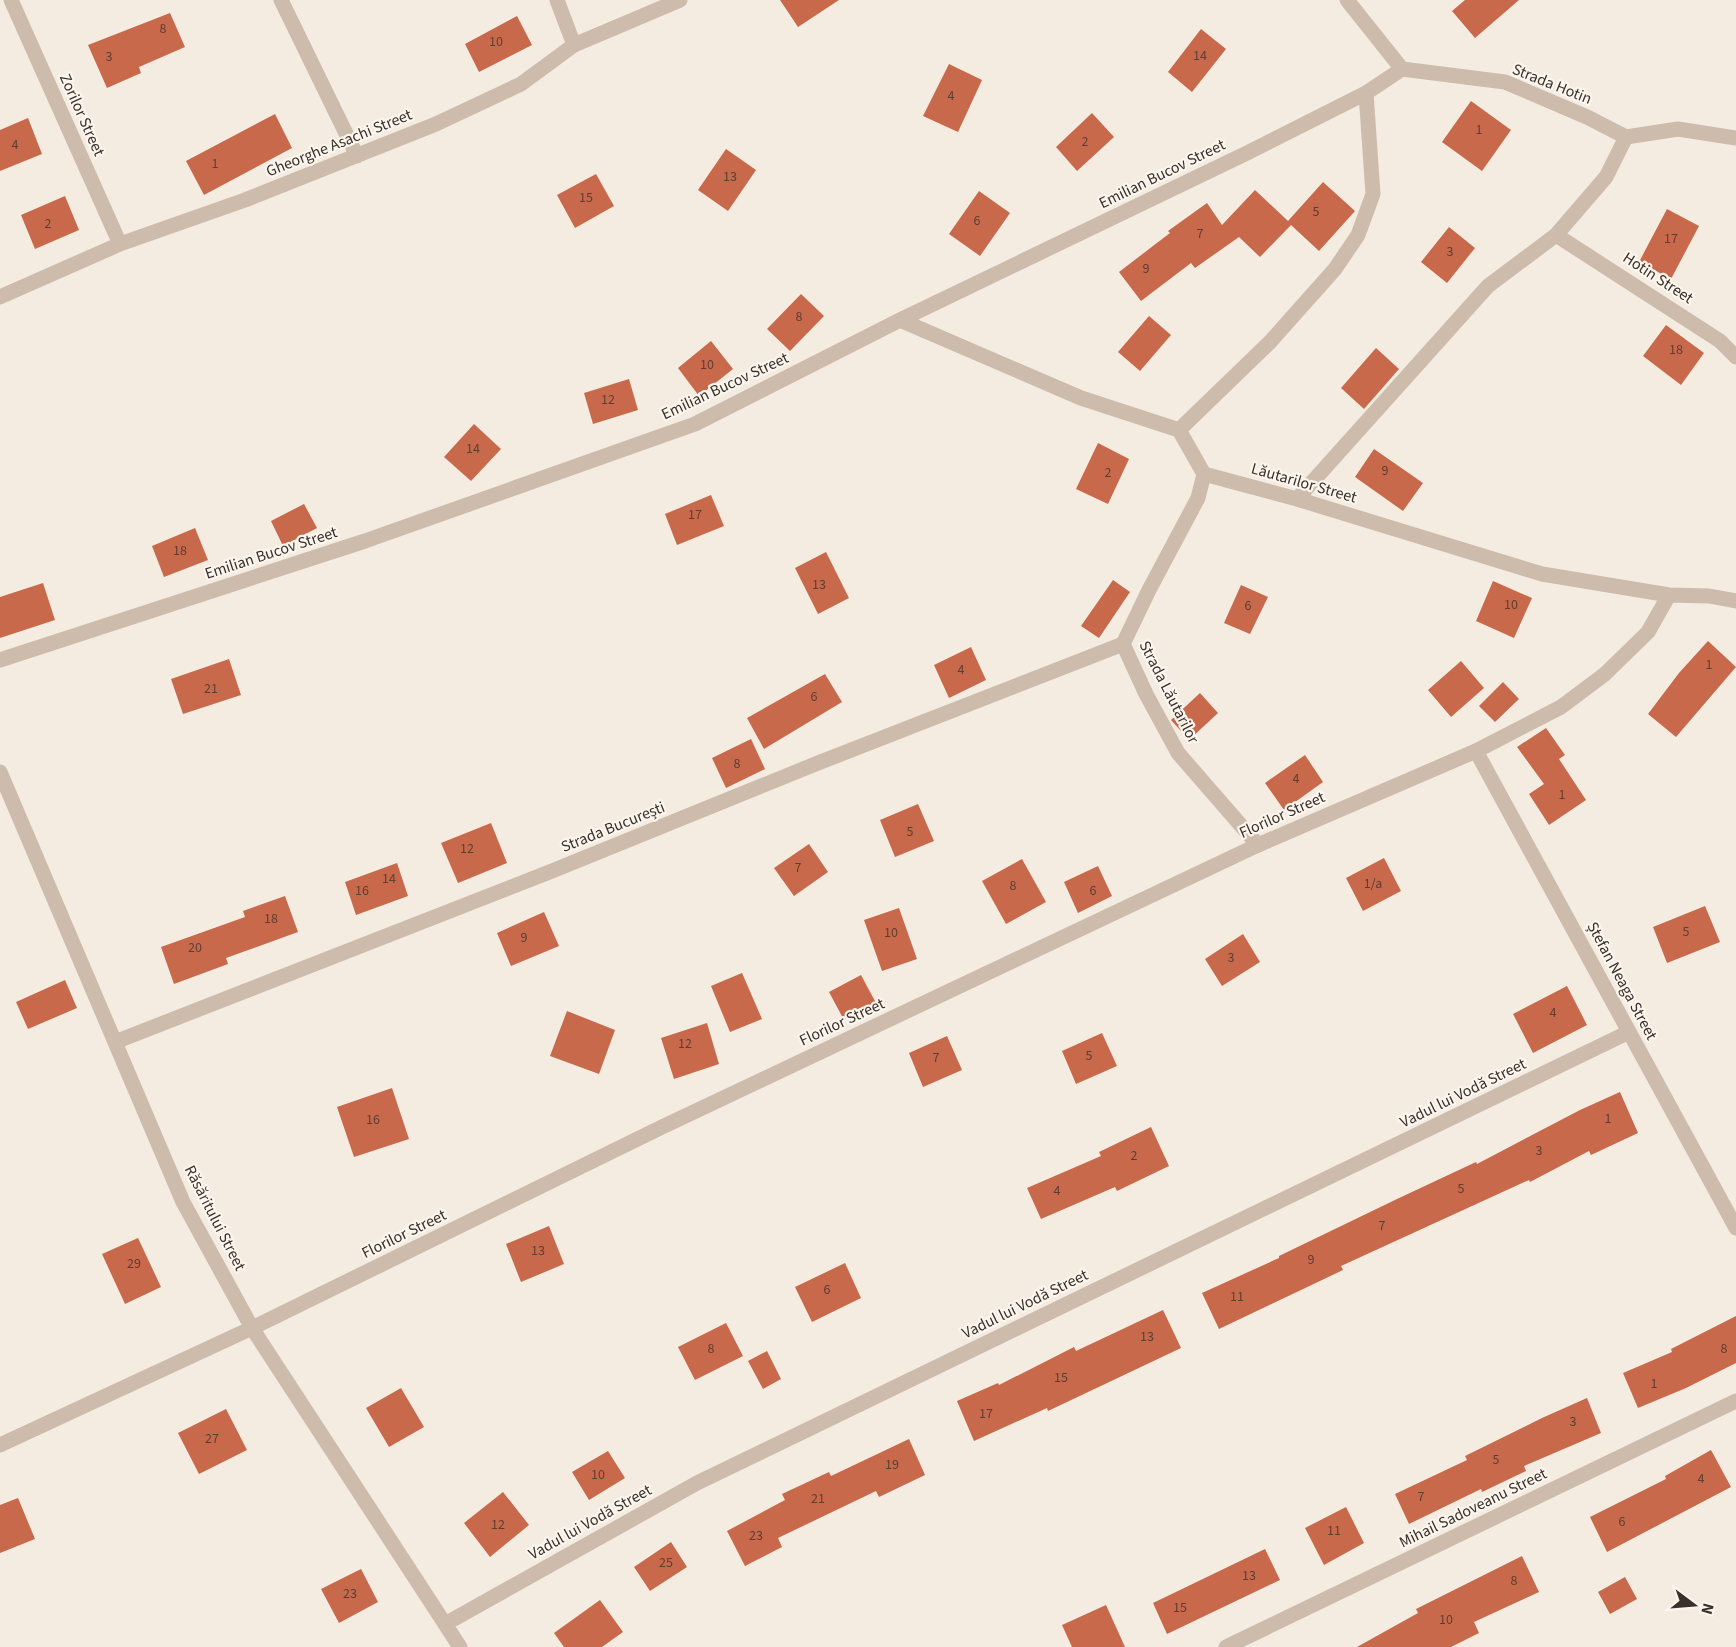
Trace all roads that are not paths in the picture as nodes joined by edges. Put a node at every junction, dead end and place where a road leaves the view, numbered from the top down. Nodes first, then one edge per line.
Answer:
1 (11, 0) edge
2 (281, 0) edge
3 (557, 0) edge
4 (681, 0) edge
5 (1347, 0) edge
6 (574, 45) junction
7 (1402, 69) junction
8 (1366, 93) junction
9 (1626, 137) junction
10 (1736, 138) edge
11 (357, 156) junction
12 (1556, 235) junction
13 (120, 244) junction
14 (0, 297) edge
15 (900, 320) junction
16 (1736, 357) edge
17 (1179, 430) junction
18 (1204, 474) junction
19 (1297, 499) junction
20 (1669, 595) junction
21 (1736, 601) edge
22 (1123, 644) junction
23 (0, 660) edge
24 (1476, 751) junction
25 (0, 772) edge
26 (1258, 845) junction
27 (1629, 1032) junction
28 (115, 1042) junction
29 (1736, 1228) edge
30 (252, 1328) junction
31 (1736, 1401) edge
32 (0, 1446) edge
33 (445, 1624) junction
34 (460, 1647) edge
35 (1226, 1647) edge

1 - 13 street, Zorilor Street
2 - 11 street
3 - 6 street
4 - 6 street, Gheorghe Asachi Street
5 - 7 street
6 - 11 street, Gheorghe Asachi Street
7 - 8 street, Emilian Bucov Street
7 - 9 street, Strada Hotin
8 - 15 street, Emilian Bucov Street
8 - 17 street
9 - 10 street
9 - 12 street
11 - 13 street, Gheorghe Asachi Street
12 - 16 street, Hotin Street
12 - 19 street
13 - 14 street, Gheorghe Asachi Street
15 - 17 street
15 - 23 street, Emilian Bucov Street
17 - 18 street
18 - 19 street, Lăutarilor Street
18 - 22 street, Strada Lăutarilor
19 - 20 street, Lăutarilor Street
20 - 21 street, Lăutarilor Street
20 - 24 street, Florilor Street
22 - 26 street, Strada Lăutarilor
22 - 28 street, Strada București
24 - 26 street, Florilor Street
24 - 27 street, Ștefan Neaga Street
25 - 28 street, Răsăritului Street
26 - 30 street, Florilor Street
27 - 29 street, Ștefan Neaga Street
27 - 33 street, Vadul lui Vodă Street
28 - 30 street, Răsăritului Street
30 - 32 street, Florilor Street
30 - 33 street, Răsăritului Street
31 - 35 street, Mihail Sadoveanu Street
33 - 34 street, Răsăritului Street

